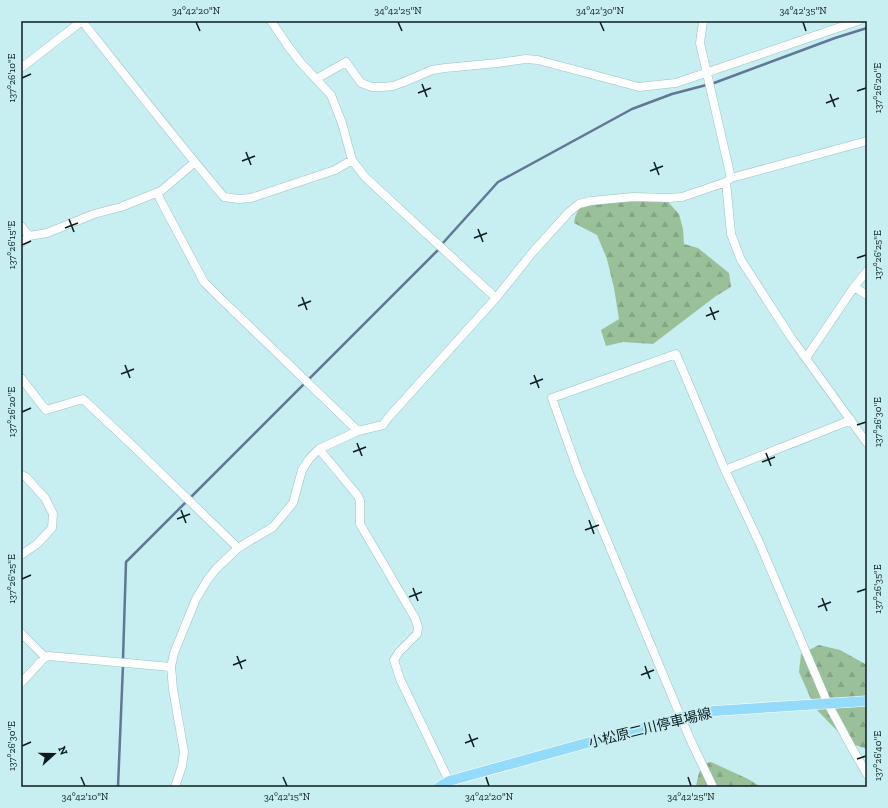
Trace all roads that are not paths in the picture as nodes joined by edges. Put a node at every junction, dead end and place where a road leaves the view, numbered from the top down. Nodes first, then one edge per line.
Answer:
1 (82, 21) edge
2 (271, 21) edge
3 (703, 21) edge
4 (858, 21) edge
5 (21, 68) edge
6 (708, 76) junction
7 (316, 79) junction
8 (867, 141) edge
9 (352, 160) junction
10 (196, 162) junction
11 (729, 180) junction
12 (157, 193) junction
13 (21, 226) edge
14 (29, 236) junction
15 (21, 243) edge
16 (867, 271) edge
17 (854, 287) junction
18 (867, 295) edge
19 (496, 298) junction
20 (806, 358) junction
21 (21, 378) edge
22 (851, 420) junction
23 (358, 431) junction
24 (867, 443) edge
25 (319, 449) junction
26 (725, 470) junction
27 (21, 475) edge
28 (238, 548) junction
29 (21, 555) edge
30 (21, 633) edge
31 (45, 657) junction
32 (171, 667) junction
33 (21, 683) edge
34 (867, 701) edge
35 (828, 704) junction
36 (681, 717) junction
37 (867, 774) edge
38 (449, 781) junction
39 (175, 787) edge
40 (439, 787) edge
41 (713, 787) edge

1 - 5 street
1 - 10 street
2 - 7 street
3 - 6 street
4 - 6 street
6 - 7 street
6 - 11 street
7 - 9 street
8 - 11 street
9 - 10 street
9 - 19 street
10 - 12 street
11 - 19 street
11 - 20 street
12 - 14 street
12 - 23 street
13 - 14 street
14 - 15 street
16 - 17 street
17 - 18 street
17 - 20 street
19 - 23 street
20 - 22 street
21 - 28 street
22 - 24 street
22 - 26 street
23 - 25 street
25 - 28 street
25 - 38 street
26 - 35 street
26 - 36 street
27 - 29 street
28 - 32 street
30 - 31 street
31 - 32 street
31 - 33 street
32 - 39 street
34 - 35 main road, 小松原二川停車場線
35 - 36 main road, 小松原二川停車場線
35 - 37 street
36 - 38 main road, 小松原二川停車場線
36 - 41 street
38 - 40 main road, 小松原二川停車場線

